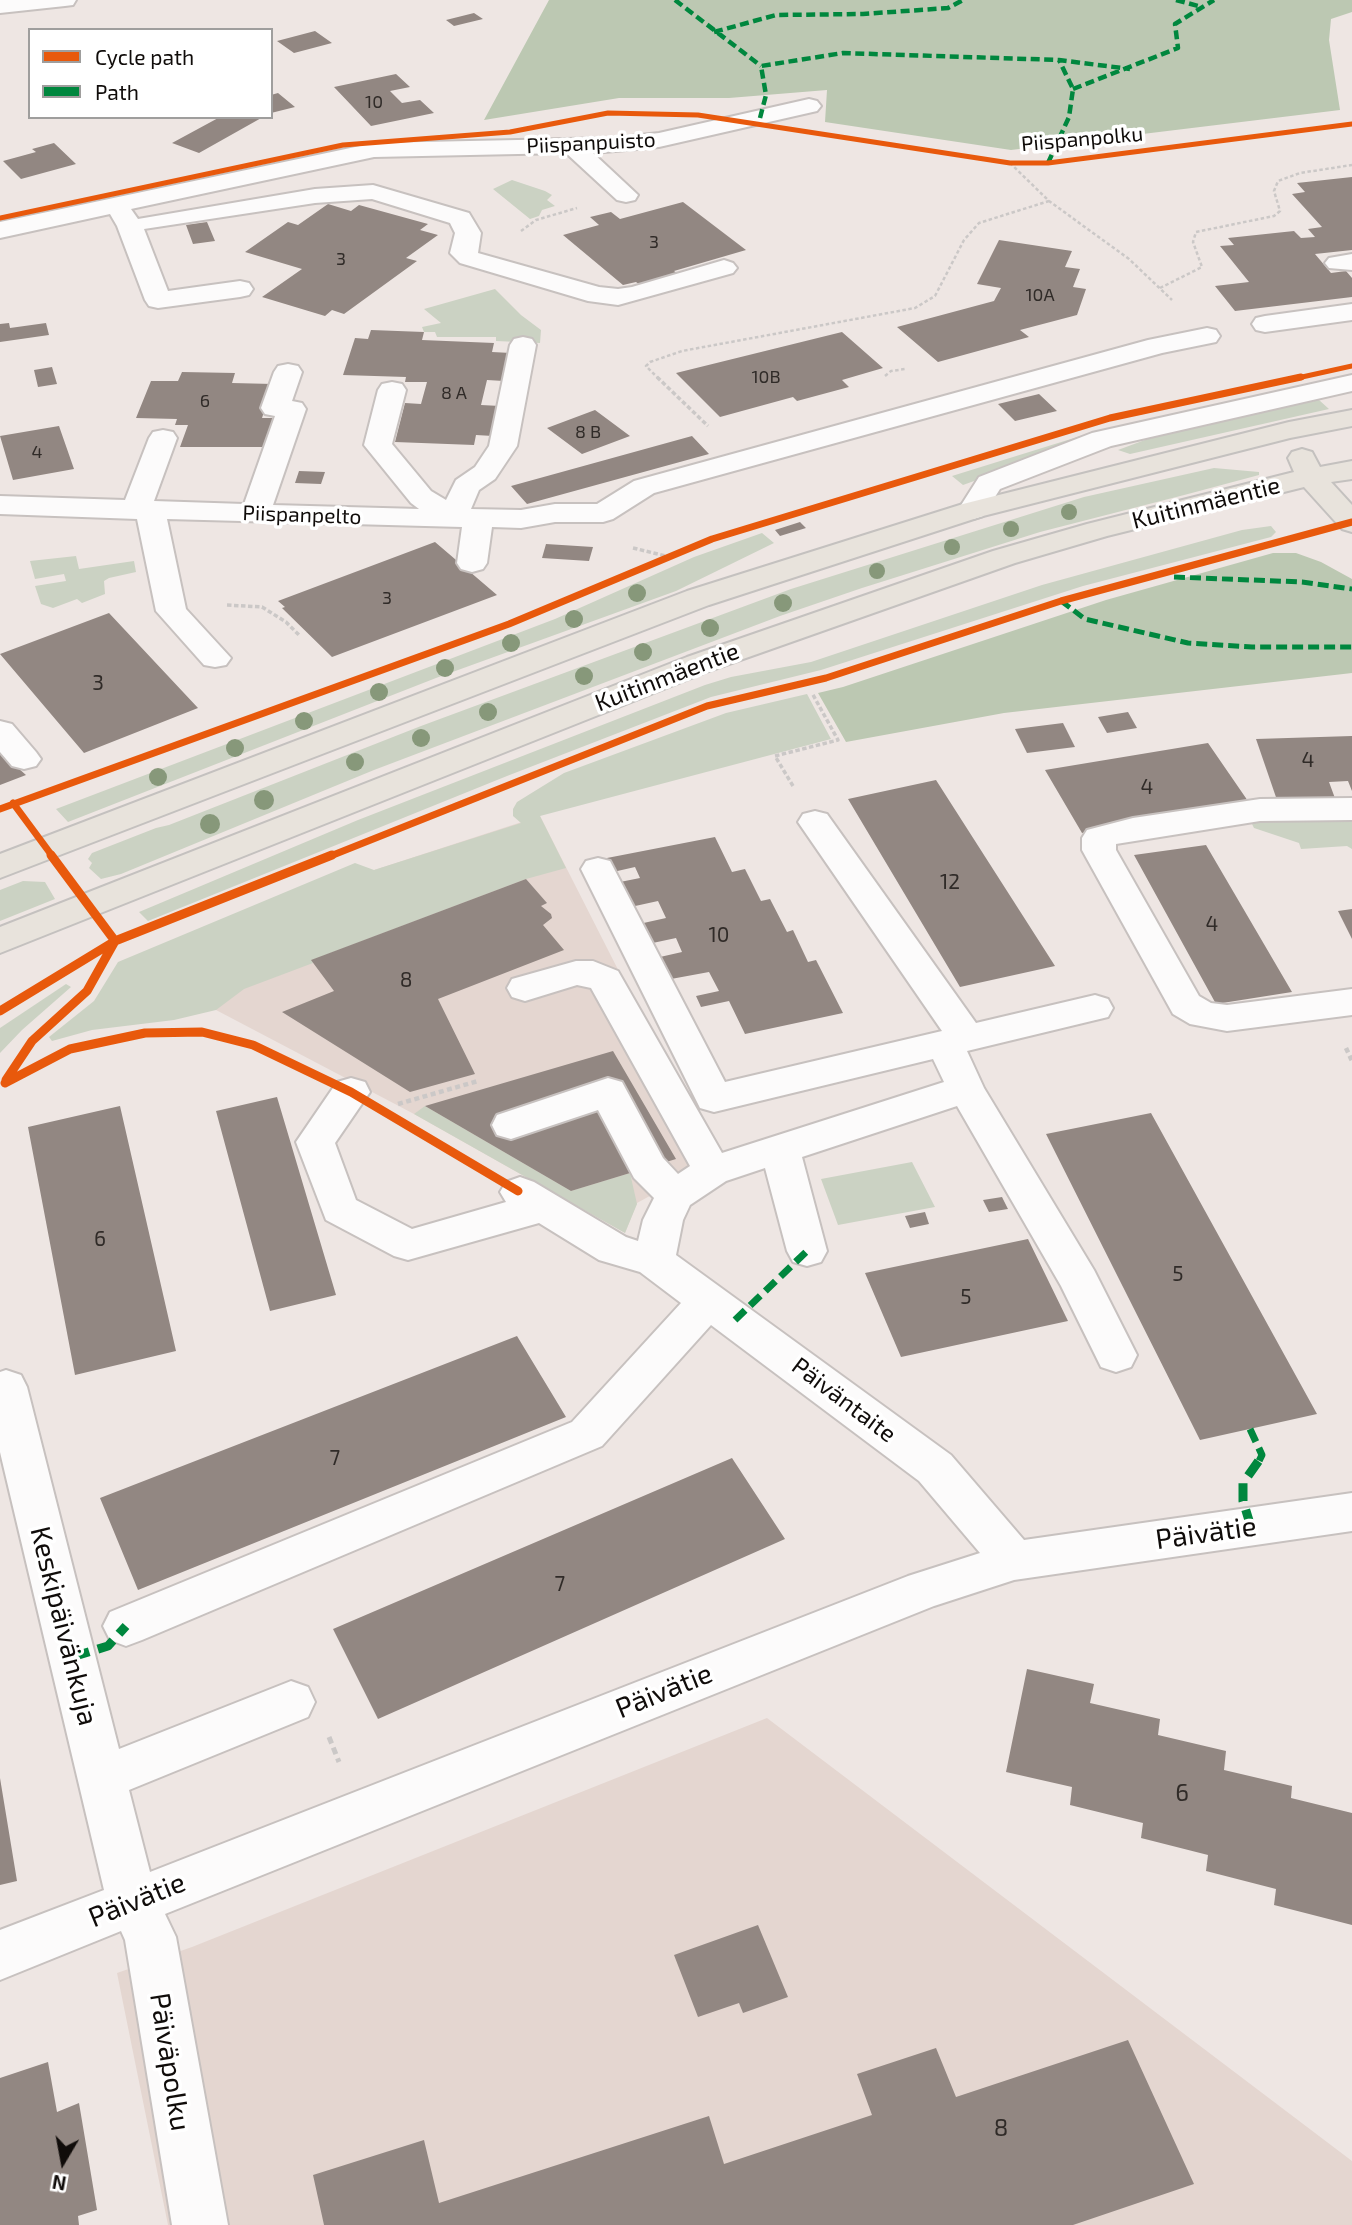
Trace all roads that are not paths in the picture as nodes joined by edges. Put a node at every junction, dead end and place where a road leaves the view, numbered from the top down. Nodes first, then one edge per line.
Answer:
1 (65, 0) edge
2 (0, 6) edge
3 (809, 106) dead end
4 (572, 146) junction
5 (626, 195) dead end
6 (123, 216) junction
7 (0, 230) edge
8 (724, 268) dead end
9 (240, 289) dead end
10 (1352, 312) edge
11 (1265, 324) dead end
12 (1207, 336) road end
13 (523, 345) dead end
14 (288, 372) dead end
15 (1352, 383) edge
16 (392, 390) dead end
17 (1352, 418) edge
18 (1289, 430) junction
19 (163, 439) dead end
20 (1352, 456) edge
21 (1352, 470) edge
22 (1311, 477) junction
23 (0, 505) edge
24 (143, 510) junction
25 (973, 510) junction
26 (256, 513) junction
27 (466, 519) junction
28 (1352, 523) edge
29 (472, 563) dead end
30 (215, 658) dead end
31 (0, 732) edge
32 (24, 759) dead end
33 (1352, 809) edge
34 (815, 822) road end
35 (0, 867) edge
36 (598, 869) dead end
37 (0, 941) edge
38 (525, 988) dead end
39 (1352, 1002) edge
40 (1095, 1008) dead end
41 (956, 1040) junction
42 (967, 1089) junction
43 (365, 1100) road end
44 (511, 1125) dead end
45 (780, 1149) junction
46 (712, 1171) junction
47 (675, 1195) junction
48 (807, 1251) dead end
49 (654, 1261) junction
50 (708, 1300) junction
51 (1116, 1355) dead end
52 (6, 1387) dead end
53 (1352, 1512) edge
54 (1014, 1560) junction
55 (126, 1626) dead end
56 (291, 1702) dead end
57 (101, 1779) junction
58 (132, 1902) junction
59 (0, 1955) edge
60 (200, 2225) edge

1 - 2 street
3 - 4 street, Piispanpuisto
4 - 5 street
4 - 6 street, Piispanpuisto
6 - 7 street, Piispanpuisto
6 - 8 street
6 - 9 street
10 - 11 street
12 - 27 street, Piispanpelto
13 - 27 street
14 - 26 street
15 - 25 street
16 - 27 street
17 - 18 main road, Kuitinmäentie
18 - 20 main road
18 - 22 main road
18 - 25 main road, Kuitinmäentie
19 - 24 street
21 - 22 main road, Kuitinmäentie
22 - 28 main road
22 - 37 main road, Kuitinmäentie
23 - 24 street, Piispanpelto
24 - 26 street, Piispanpelto
24 - 30 street
25 - 35 main road, Kuitinmäentie
26 - 27 street, Piispanpelto
27 - 29 street
31 - 32 street
33 - 39 street
34 - 41 street
36 - 41 street
38 - 46 street
40 - 41 street
41 - 42 street
42 - 45 street
42 - 51 street
43 - 49 street, Päiväntaite
44 - 47 street
45 - 46 street
45 - 48 street
46 - 47 street
47 - 49 street
49 - 50 street, Päiväntaite
50 - 54 street, Päiväntaite
50 - 55 street
52 - 57 street, Keskipäivänkuja
53 - 54 street, Päivätie
54 - 58 street, Päivätie
56 - 57 street
57 - 58 street, Keskipäivänkuja
58 - 59 street, Päivätie
58 - 60 street, Päiväpolku

